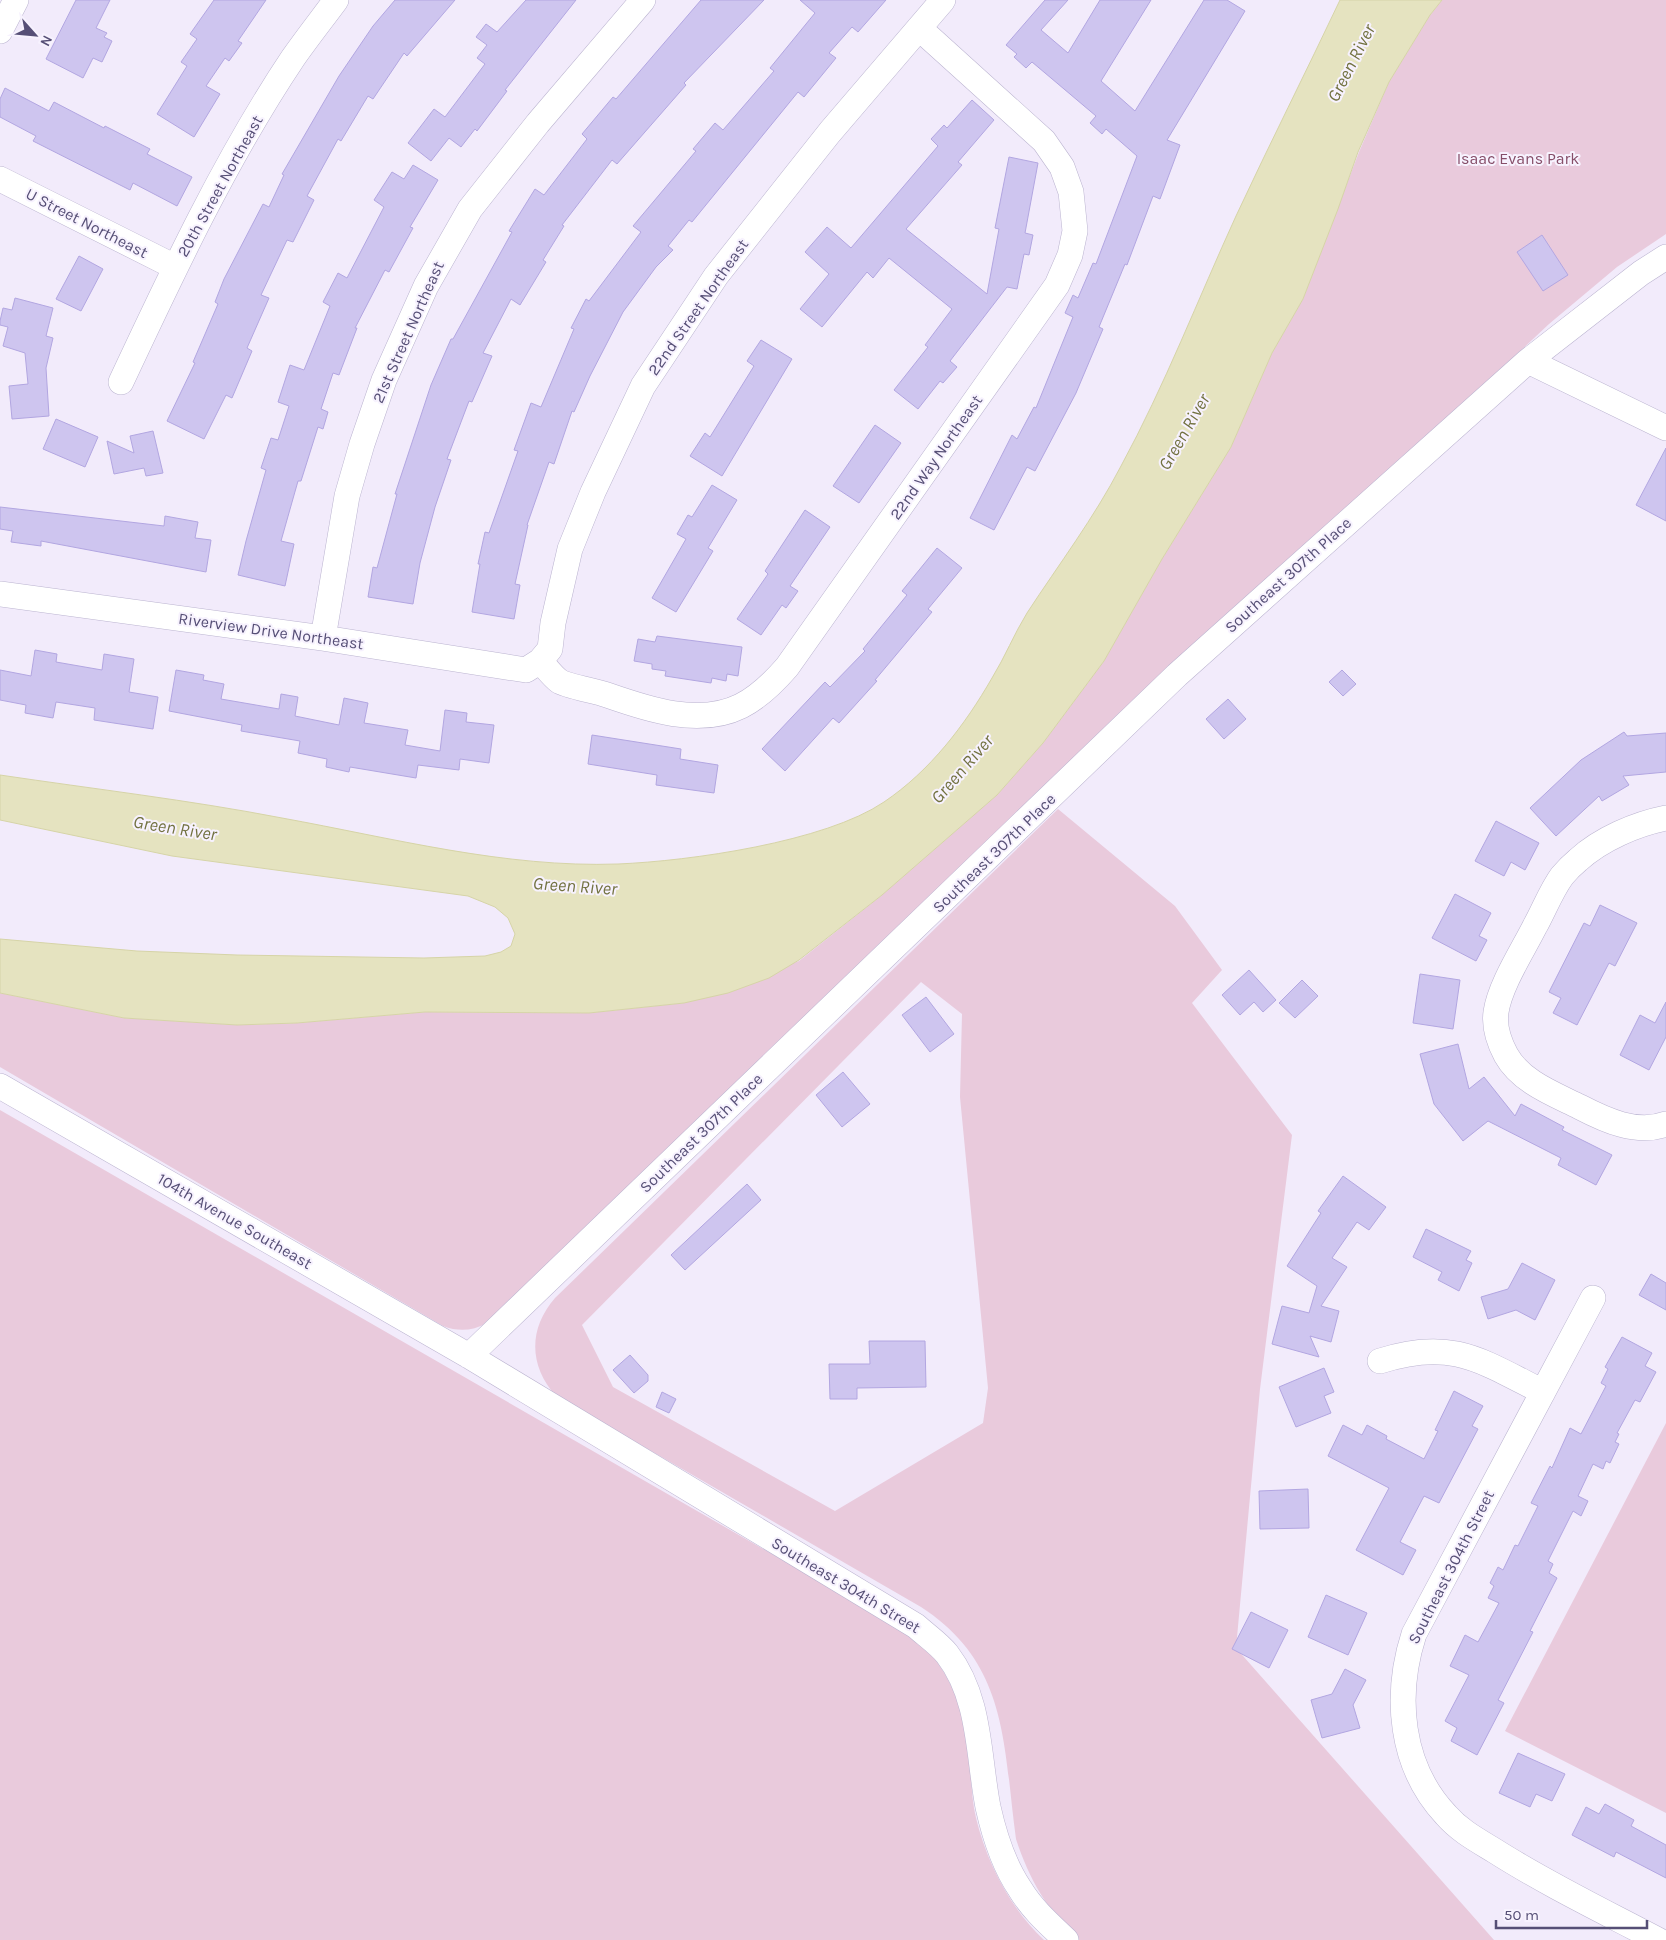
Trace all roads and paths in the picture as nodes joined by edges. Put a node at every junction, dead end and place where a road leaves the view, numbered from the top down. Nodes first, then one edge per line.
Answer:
1 (16, 0) edge
2 (336, 0) edge
3 (643, 0) edge
4 (943, 0) edge
5 (919, 28) junction
6 (0, 31) edge
7 (0, 178) edge
8 (1666, 257) edge
9 (175, 267) junction
10 (1528, 361) junction
11 (121, 382) dead end
12 (1666, 428) edge
13 (0, 594) edge
14 (323, 638) junction
15 (540, 662) junction
16 (1666, 818) edge
17 (0, 1086) edge
18 (1666, 1124) edge
19 (1593, 1298) dead end
20 (469, 1356) junction
21 (1380, 1361) dead end
22 (1542, 1392) junction
23 (1066, 1940) edge
24 (1658, 1940) edge

1 - 6 street
2 - 9 street, 20th Street Northeast
3 - 14 street, 21st Street Northeast
4 - 5 street, 22nd Street Northeast
5 - 15 street, 22nd Street Northeast
5 - 15 street, 22nd Way Northeast
7 - 9 street, U Street Northeast
8 - 10 street, Southeast 307th Place
9 - 11 street, 20th Street Northeast
10 - 12 street
10 - 20 street, Southeast 307th Place
13 - 14 street, Riverview Drive Northeast
14 - 15 street, Riverview Drive Northeast
16 - 18 street
17 - 20 street, 104th Avenue Southeast
19 - 22 street, Southeast 304th Street
20 - 23 street, Southeast 304th Street
21 - 22 street
22 - 24 street, Southeast 304th Street

